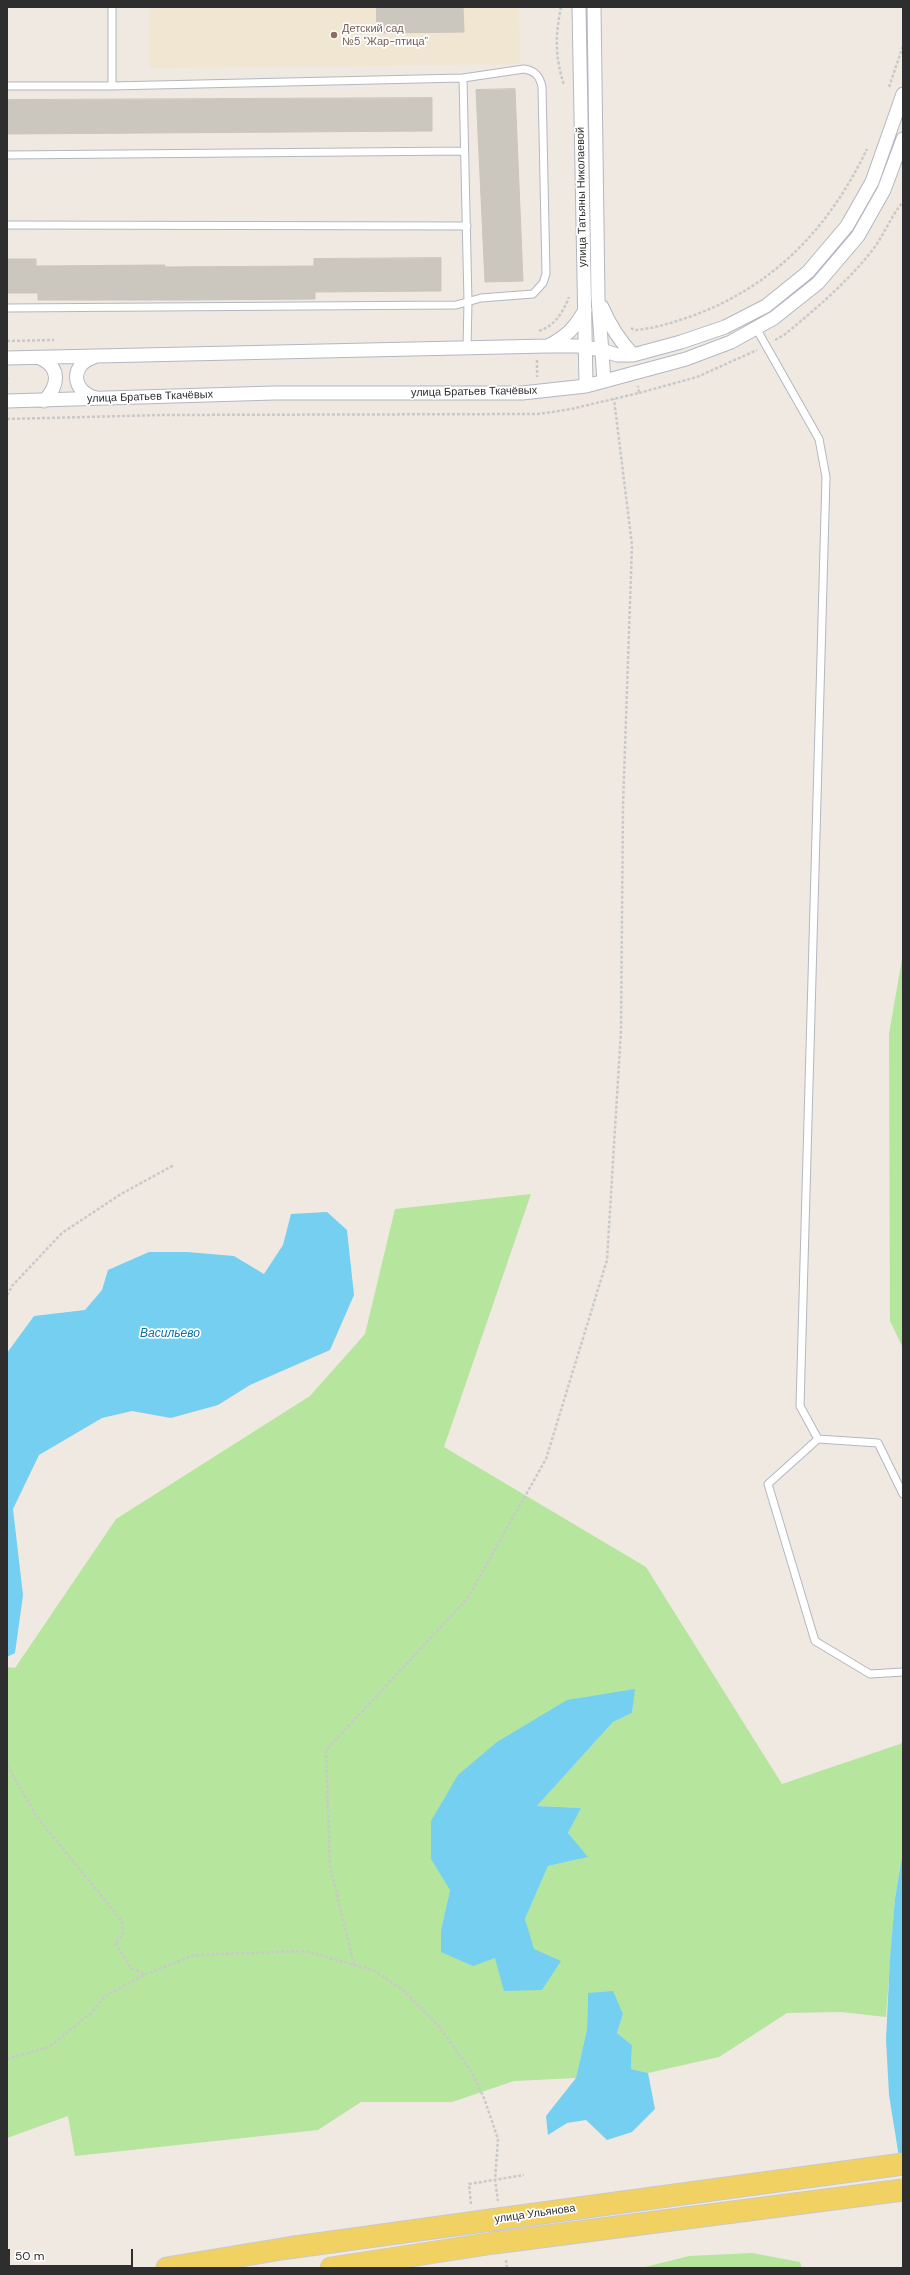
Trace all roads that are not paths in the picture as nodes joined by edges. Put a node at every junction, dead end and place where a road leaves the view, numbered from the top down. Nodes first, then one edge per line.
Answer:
1 (112, 7) edge
2 (579, 7) edge
3 (594, 7) edge
4 (463, 78) junction
5 (7, 86) edge
6 (112, 86) junction
7 (903, 94) edge
8 (903, 139) edge
9 (464, 151) junction
10 (7, 155) edge
11 (7, 225) edge
12 (467, 226) junction
13 (598, 298) junction
14 (468, 302) junction
15 (7, 308) edge
16 (584, 310) junction
17 (756, 328) junction
18 (542, 346) junction
19 (585, 347) junction
20 (467, 348) junction
21 (602, 350) junction
22 (633, 355) junction
23 (98, 356) junction
24 (7, 358) edge
25 (40, 358) junction
26 (604, 381) junction
27 (586, 386) junction
28 (98, 399) junction
29 (7, 401) edge
30 (44, 401) junction
31 (818, 1439) junction
32 (903, 1494) edge
33 (903, 1672) edge
34 (903, 2164) edge
35 (903, 2190) edge
36 (167, 2268) edge
37 (331, 2268) edge

1 - 6 lane
2 - 16 street, улица Татьяны Николаевой
3 - 13 street, улица Татьяны Николаевой
4 - 6 lane
4 - 9 lane
4 - 14 lane
5 - 6 lane
7 - 22 street
8 - 17 street, улица Братьев Ткачёвых
9 - 10 lane
9 - 12 lane
11 - 12 lane
12 - 14 lane
13 - 21 street, улица Татьяны Николаевой
13 - 22 street
14 - 15 lane
14 - 20 lane
16 - 18 street
16 - 19 street, улица Татьяны Николаевой
17 - 26 street, улица Братьев Ткачёвых
17 - 31 lane
18 - 19 street
18 - 20 street
19 - 21 street
19 - 27 street, улица Татьяны Николаевой
20 - 23 street
21 - 22 street
21 - 26 street, улица Татьяны Николаевой
23 - 25 street
23 - 28 street
24 - 25 street
25 - 30 street
26 - 27 street, улица Братьев Ткачёвых
27 - 28 street, улица Братьев Ткачёвых
28 - 30 street, улица Братьев Ткачёвых
29 - 30 street, улица Братьев Ткачёвых
31 - 32 lane
31 - 33 lane
34 - 36 main road, улица Ульянова, bridge
35 - 37 main road, улица Ульянова, bridge

